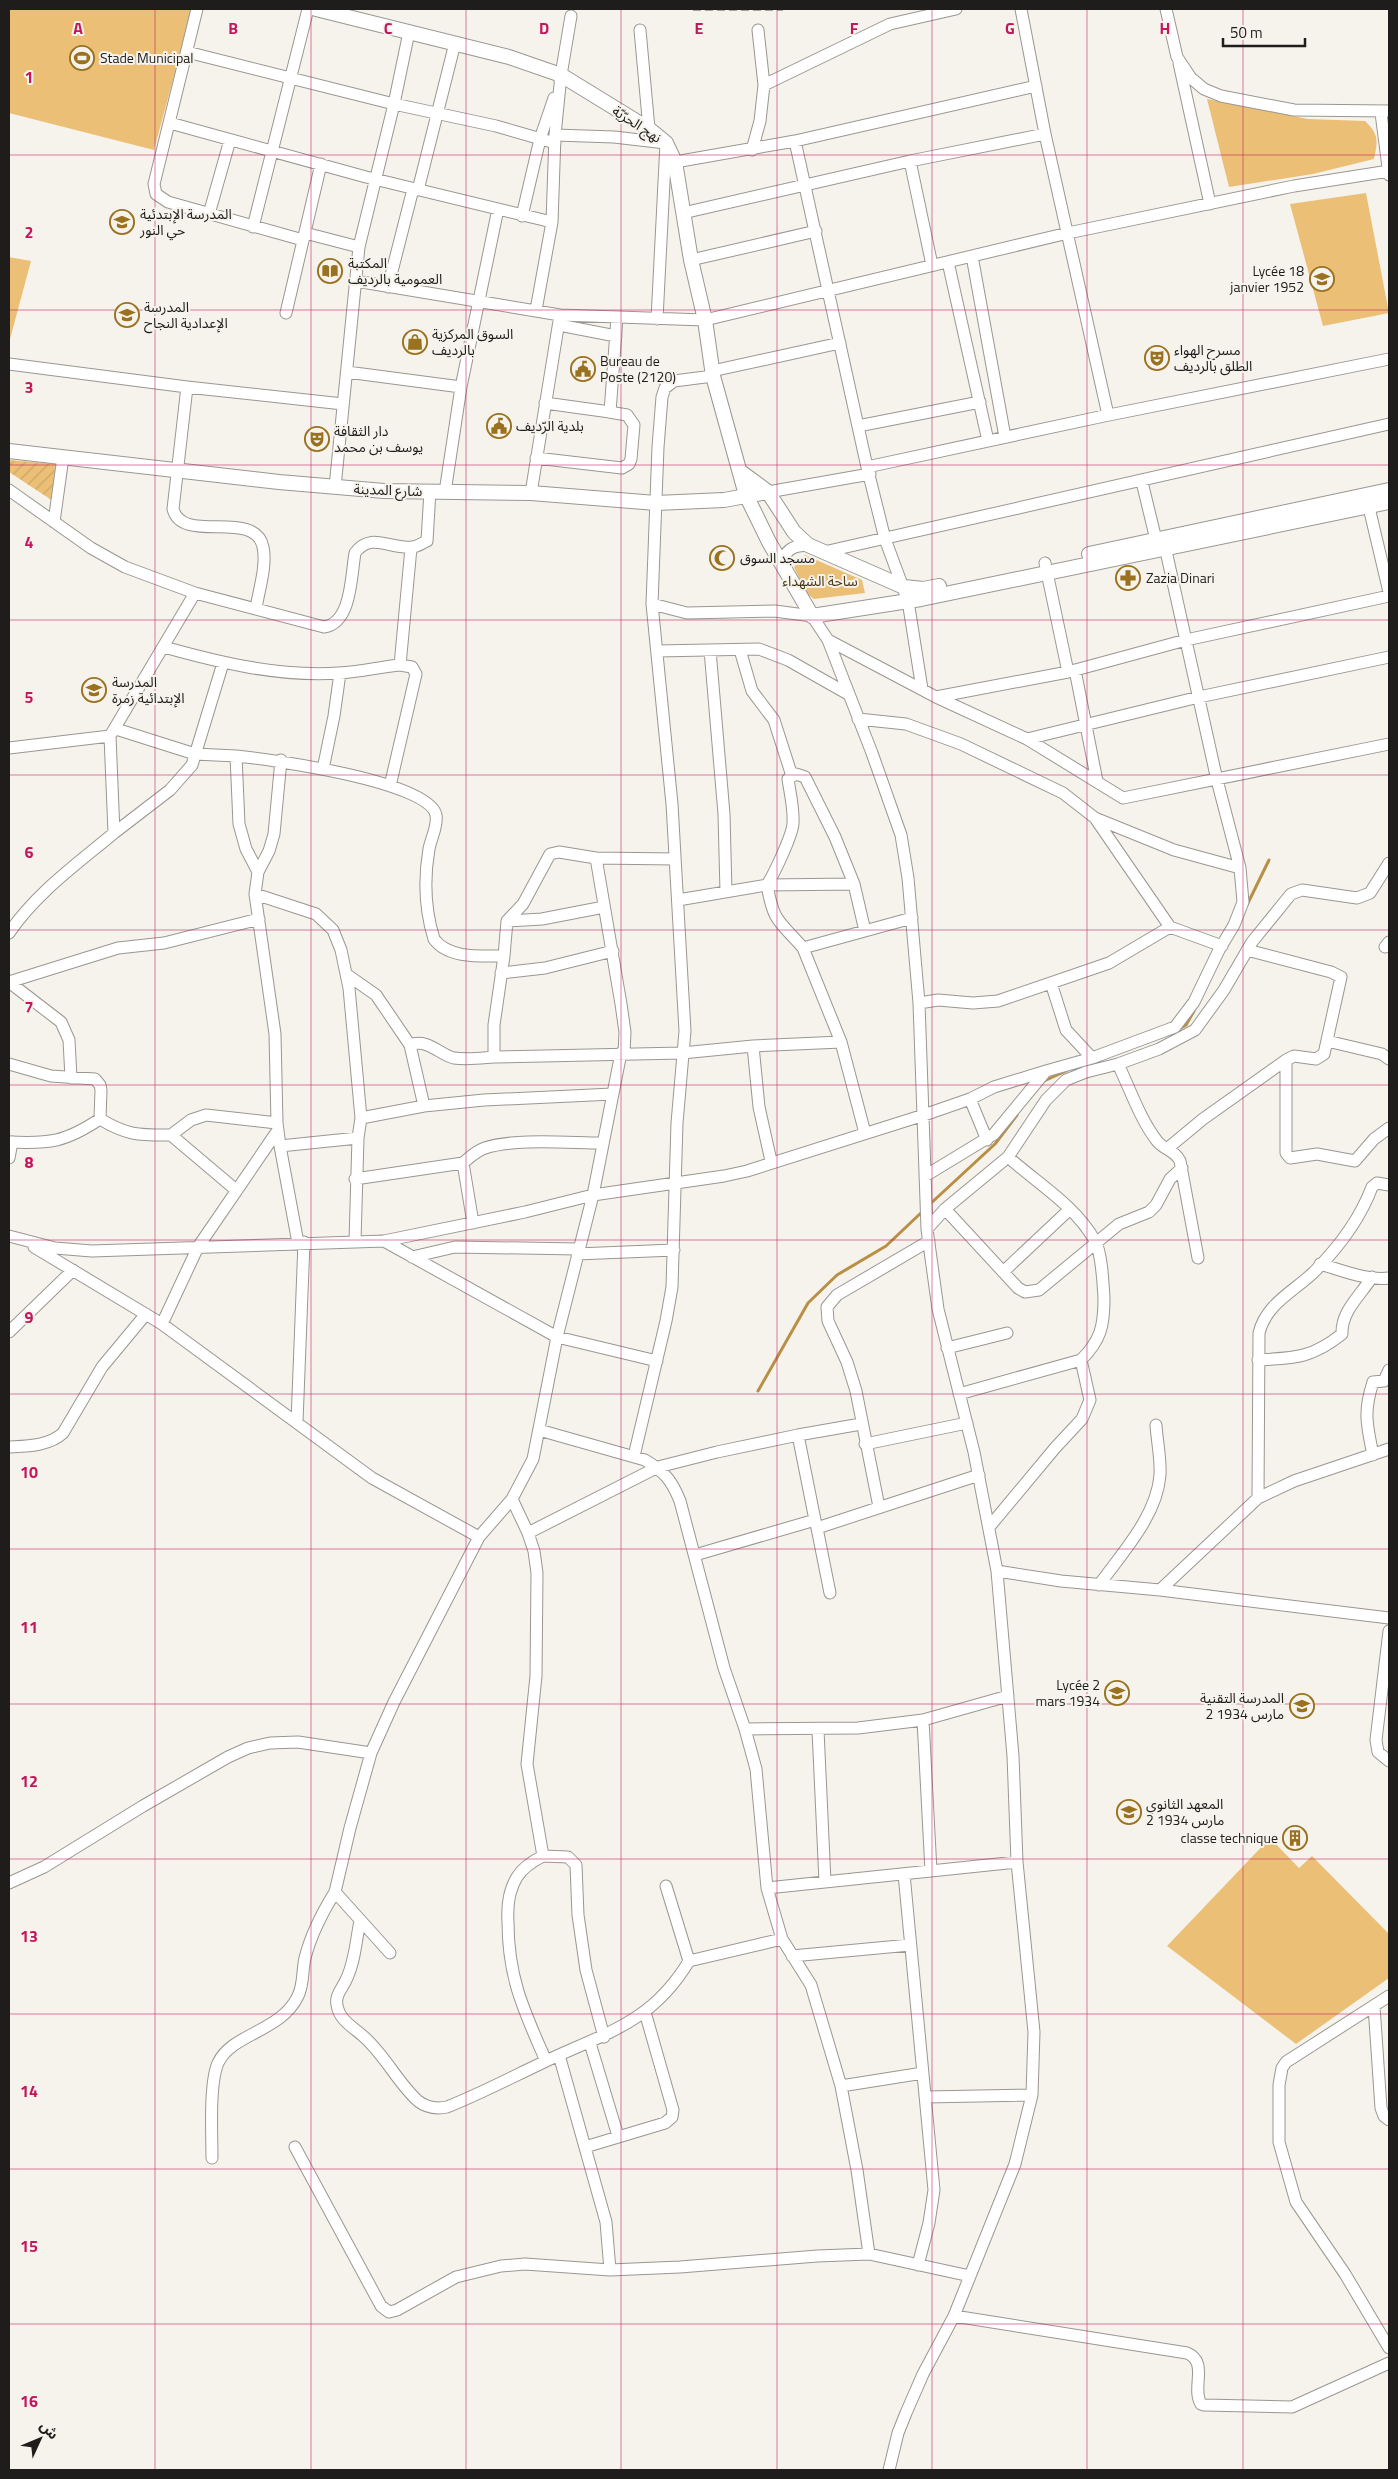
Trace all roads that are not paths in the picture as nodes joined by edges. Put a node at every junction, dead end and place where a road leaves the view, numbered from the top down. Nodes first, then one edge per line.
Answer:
1 (197, 9) edge
2 (308, 9) edge
3 (316, 9) edge
4 (956, 9) edge
5 (1021, 9) edge
6 (1166, 9) edge
7 (571, 16) dead end
8 (640, 30) dead end
9 (758, 30) dead end
10 (409, 32) junction
11 (455, 43) junction
12 (187, 52) junction
13 (1177, 57) junction
14 (561, 75) junction
15 (292, 77) junction
16 (764, 85) junction
17 (1036, 86) junction
18 (394, 104) junction
19 (1385, 112) edge
20 (436, 114) junction
21 (170, 122) junction
22 (650, 129) junction
23 (1045, 134) junction
24 (540, 139) junction
25 (555, 139) junction
26 (230, 140) junction
27 (795, 141) junction
28 (666, 143) junction
29 (273, 150) junction
30 (752, 150) junction
31 (910, 161) junction
32 (675, 162) junction
33 (321, 164) junction
34 (1389, 173) edge
35 (376, 180) junction
36 (806, 186) junction
37 (416, 189) junction
38 (1210, 204) junction
39 (498, 209) junction
40 (683, 212) junction
41 (209, 214) junction
42 (522, 216) junction
43 (552, 222) junction
44 (253, 226) junction
45 (816, 231) junction
46 (1068, 233) junction
47 (304, 236) junction
48 (359, 247) junction
49 (972, 256) junction
50 (691, 260) junction
51 (948, 262) junction
52 (932, 265) junction
53 (356, 281) junction
54 (388, 287) junction
55 (828, 290) junction
56 (478, 302) junction
57 (536, 310) junction
58 (286, 313) dead end
59 (617, 318) junction
60 (657, 319) junction
61 (560, 320) junction
62 (705, 320) junction
63 (616, 336) junction
64 (987, 340) junction
65 (840, 343) junction
66 (967, 346) junction
67 (1387, 357) edge
68 (9, 364) edge
69 (347, 372) junction
70 (712, 374) junction
71 (187, 387) junction
72 (461, 387) junction
73 (545, 402) junction
74 (980, 402) junction
75 (343, 404) junction
76 (609, 412) junction
77 (1108, 415) junction
78 (1389, 424) edge
79 (858, 426) junction
80 (1006, 437) junction
81 (988, 441) junction
82 (9, 451) edge
83 (63, 458) junction
84 (536, 458) junction
85 (868, 470) junction
86 (177, 471) junction
87 (741, 472) junction
88 (1142, 482) junction
89 (335, 487) junction
90 (9, 490) edge
91 (1389, 490) edge
92 (430, 492) junction
93 (445, 492) junction
94 (768, 492) junction
95 (531, 493) junction
96 (746, 495) junction
97 (1367, 501) junction
98 (1389, 502) edge
99 (656, 503) junction
100 (54, 522) junction
101 (885, 539) junction
102 (1161, 543) junction
103 (808, 545) junction
104 (411, 548) junction
105 (824, 552) junction
106 (781, 562) junction
107 (1046, 568) junction
108 (904, 587) junction
109 (1389, 592) edge
110 (195, 593) junction
111 (1389, 596) edge
112 (908, 601) junction
113 (652, 607) junction
114 (256, 608) junction
115 (812, 616) junction
116 (828, 640) junction
117 (1186, 640) junction
118 (166, 644) junction
119 (657, 647) junction
120 (710, 650) junction
121 (740, 650) junction
122 (1389, 657) edge
123 (223, 663) junction
124 (400, 663) junction
125 (1072, 671) junction
126 (340, 673) junction
127 (847, 689) junction
128 (922, 689) junction
129 (1199, 696) junction
130 (936, 697) junction
131 (858, 719) junction
132 (1086, 723) junction
133 (113, 732) junction
134 (1027, 739) junction
135 (1389, 744) edge
136 (9, 748) edge
137 (195, 754) junction
138 (236, 756) junction
139 (281, 760) junction
140 (323, 769) junction
141 (792, 776) junction
142 (1217, 780) junction
143 (1097, 781) junction
144 (390, 786) junction
145 (1095, 818) junction
146 (114, 833) junction
147 (596, 858) junction
148 (675, 859) junction
149 (1389, 863) edge
150 (1240, 868) junction
151 (258, 872) junction
152 (854, 884) junction
153 (767, 885) junction
154 (726, 892) junction
155 (255, 894) junction
156 (678, 900) junction
157 (604, 907) junction
158 (912, 918) junction
159 (259, 919) junction
160 (507, 921) junction
161 (1170, 927) junction
162 (865, 931) junction
163 (9, 934) edge
164 (1222, 946) junction
165 (803, 948) junction
166 (1247, 950) junction
167 (613, 951) junction
168 (504, 956) junction
169 (501, 973) junction
170 (346, 974) junction
171 (9, 982) edge
172 (1051, 983) junction
173 (919, 1003) junction
174 (1328, 1041) junction
175 (841, 1042) junction
176 (410, 1044) junction
177 (753, 1046) junction
178 (622, 1053) junction
179 (682, 1053) junction
180 (494, 1058) junction
181 (1092, 1058) junction
182 (1389, 1059) edge
183 (1286, 1060) junction
184 (9, 1064) edge
185 (1118, 1064) junction
186 (1046, 1072) junction
187 (71, 1078) junction
188 (613, 1094) junction
189 (970, 1099) junction
190 (424, 1106) junction
191 (924, 1115) junction
192 (361, 1118) junction
193 (100, 1119) junction
194 (278, 1127) junction
195 (1389, 1128) edge
196 (866, 1133) junction
197 (172, 1134) junction
198 (358, 1138) junction
199 (987, 1140) junction
200 (10, 1142) edge
201 (602, 1143) junction
202 (280, 1146) junction
203 (1168, 1148) junction
204 (1008, 1157) junction
205 (9, 1158) edge
206 (772, 1162) junction
207 (463, 1163) junction
208 (1182, 1168) junction
209 (355, 1179) junction
210 (926, 1180) junction
211 (674, 1182) junction
212 (1389, 1185) edge
213 (236, 1190) junction
214 (593, 1194) junction
215 (945, 1209) junction
216 (1070, 1209) junction
217 (473, 1223) junction
218 (928, 1229) junction
219 (9, 1236) edge
220 (22, 1240) junction
221 (355, 1241) junction
222 (384, 1241) junction
223 (301, 1242) junction
224 (1096, 1242) junction
225 (198, 1247) junction
226 (674, 1250) junction
227 (578, 1251) junction
228 (412, 1257) junction
229 (1198, 1258) dead end
230 (1320, 1264) junction
231 (73, 1270) junction
232 (1003, 1272) junction
233 (1372, 1277) junction
234 (1389, 1278) edge
235 (146, 1314) junction
236 (162, 1324) junction
237 (9, 1332) edge
238 (1007, 1333) dead end
239 (557, 1337) junction
240 (947, 1348) junction
241 (1081, 1360) junction
242 (1258, 1360) junction
243 (657, 1361) junction
244 (1389, 1370) edge
245 (959, 1394) junction
246 (297, 1422) junction
247 (966, 1423) junction
248 (861, 1424) junction
249 (1156, 1425) dead end
250 (540, 1430) junction
251 (798, 1436) junction
252 (865, 1444) junction
253 (9, 1447) edge
254 (1389, 1449) edge
255 (634, 1456) junction
256 (1373, 1456) junction
257 (658, 1467) junction
258 (979, 1475) junction
259 (1258, 1498) junction
260 (512, 1499) junction
261 (879, 1507) junction
262 (816, 1524) junction
263 (990, 1526) junction
264 (528, 1533) junction
265 (479, 1537) junction
266 (695, 1555) junction
267 (997, 1571) junction
268 (1099, 1584) junction
269 (1160, 1590) junction
270 (830, 1593) dead end
271 (1389, 1618) edge
272 (1389, 1631) edge
273 (1008, 1696) junction
274 (923, 1720) junction
275 (745, 1729) junction
276 (818, 1730) junction
277 (371, 1753) junction
278 (1389, 1761) edge
279 (543, 1856) junction
280 (1017, 1862) junction
281 (931, 1871) junction
282 (904, 1874) junction
283 (825, 1882) junction
284 (9, 1883) edge
285 (666, 1886) dead end
286 (767, 1888) junction
287 (335, 1892) junction
288 (360, 1920) junction
289 (782, 1940) junction
290 (910, 1945) junction
291 (390, 1953) dead end
292 (792, 1956) junction
293 (688, 1961) junction
294 (1389, 1996) edge
295 (1374, 2006) junction
296 (645, 2012) junction
297 (604, 2037) junction
298 (590, 2043) junction
299 (559, 2056) junction
300 (546, 2060) junction
301 (923, 2073) junction
302 (841, 2086) junction
303 (1032, 2095) junction
304 (926, 2097) junction
305 (1389, 2120) edge
306 (618, 2136) junction
307 (295, 2147) dead end
308 (585, 2147) junction
309 (212, 2158) dead end
310 (868, 2254) junction
311 (918, 2265) junction
312 (610, 2270) junction
313 (970, 2276) junction
314 (954, 2316) junction
315 (1389, 2348) edge
316 (1389, 2363) edge
317 (889, 2470) edge

1 - 12 street
2 - 15 street
3 - 10 street, نهج الحرّيّة
4 - 16 street
5 - 17 street
6 - 13 street
7 - 14 street
8 - 22 street
9 - 16 street
10 - 11 street, نهج الحرّيّة
10 - 18 street
11 - 14 street, نهج الحرّيّة
11 - 20 street
12 - 15 street
12 - 21 street
13 - 19 street
13 - 38 street
14 - 22 street, نهج الحرّيّة
14 - 24 street
14 - 25 street
15 - 18 street
15 - 29 street
16 - 30 street
17 - 23 street
17 - 27 street
18 - 20 street
18 - 35 street
19 - 34 street
20 - 24 street
20 - 37 street
21 - 26 street
21 - 41 street
22 - 28 street, نهج الحرّيّة
23 - 31 street
23 - 46 street
24 - 25 street
24 - 42 street
25 - 28 street
25 - 43 street
26 - 29 street
26 - 41 street
27 - 30 street
27 - 36 street
28 - 32 street, نهج الحرّيّة
28 - 60 street
29 - 33 street
29 - 44 street
30 - 32 street
31 - 36 street
31 - 52 street
32 - 40 street, نهج الحرّيّة
33 - 35 street
33 - 47 street
34 - 38 street
35 - 37 street
35 - 48 street
36 - 40 street
36 - 45 street
37 - 39 street
37 - 54 street
38 - 46 street
39 - 42 street
39 - 56 street
40 - 50 street, نهج الحرّيّة
41 - 44 street
42 - 43 street
43 - 57 street
44 - 47 street
45 - 50 street
45 - 55 street
46 - 49 street
46 - 77 street
47 - 48 street
47 - 58 street
48 - 53 street
49 - 51 street
49 - 64 street
50 - 62 street, نهج الحرّيّة
51 - 52 street
51 - 66 street
52 - 55 street
53 - 54 street
53 - 69 street
54 - 56 street
55 - 62 street
55 - 65 street
56 - 57 street
56 - 72 street
57 - 61 street
59 - 60 street
59 - 61 street
59 - 63 street
60 - 62 street
61 - 63 street
61 - 73 street
62 - 70 street, نهج الحرّيّة
63 - 76 street
64 - 66 street
64 - 80 street
65 - 70 street
65 - 79 street
66 - 74 street
67 - 77 street
68 - 71 street
69 - 72 street
69 - 75 street
70 - 87 street, نهج الحرّيّة
70 - 99 street
71 - 75 street
71 - 86 street
72 - 93 street
73 - 76 street
73 - 84 street
74 - 79 street
74 - 81 street
75 - 89 street
76 - 84 street
77 - 80 street
78 - 88 street
79 - 85 street
80 - 81 street
81 - 85 street
82 - 83 street, شارع المدينة
83 - 86 street, شارع المدينة
83 - 100 street
84 - 95 street
85 - 94 street
85 - 101 street
86 - 89 street, شارع المدينة
86 - 114 street
87 - 94 street
87 - 96 street, نهج الحرّيّة
88 - 101 street
88 - 102 street
89 - 92 street, شارع المدينة
90 - 100 street
91 - 97 street
92 - 93 street, شارع المدينة
92 - 104 street
93 - 95 street, شارع المدينة
94 - 96 street, شارع المدينة
94 - 103 street
95 - 99 street, شارع المدينة
96 - 99 street, شارع المدينة
96 - 106 street, نهج الحرّيّة
97 - 98 street
97 - 102 street
97 - 109 street
99 - 113 street
100 - 110 street
101 - 105 street
101 - 108 street
102 - 107 street
102 - 117 street
103 - 105 street
103 - 106 street
104 - 114 street
104 - 124 street
105 - 108 street
106 - 115 street, نهج الحرّيّة
107 - 108 street
107 - 112 street
107 - 125 street
108 - 112 street
110 - 114 street
110 - 118 street
111 - 117 street
112 - 115 street
112 - 128 street
113 - 115 street
113 - 119 street
115 - 116 street
116 - 127 street
116 - 128 street
117 - 125 street
117 - 129 street
118 - 123 street
118 - 133 street
119 - 120 street
119 - 148 street
120 - 121 street
120 - 154 street
121 - 127 street
121 - 141 street
122 - 129 street
123 - 126 street
123 - 137 street
124 - 126 street
124 - 144 street
125 - 130 street
125 - 132 street
126 - 140 street
127 - 131 street
128 - 130 street
129 - 132 street
129 - 142 street
130 - 134 street
131 - 145 street
131 - 158 street
132 - 134 street
132 - 143 street
133 - 136 street
133 - 137 street
133 - 146 street
134 - 143 street
135 - 142 street
137 - 138 street
137 - 146 street
138 - 139 street
138 - 151 street
139 - 140 street
139 - 151 street
140 - 144 street
141 - 152 street
141 - 153 street
142 - 143 street
142 - 150 street
144 - 168 street
145 - 150 street
145 - 161 street
146 - 163 street
147 - 148 street
147 - 157 street
147 - 160 street
148 - 156 street
149 - 166 street
150 - 164 street
151 - 155 street
152 - 153 street
152 - 162 street
153 - 154 street
153 - 165 street
154 - 156 street
155 - 159 street
155 - 170 street
156 - 179 street
157 - 160 street
157 - 167 street
158 - 162 street
158 - 173 street
159 - 171 street
159 - 194 street
160 - 168 street
161 - 164 street
161 - 172 street
162 - 165 street
164 - 181 street
165 - 175 street
166 - 174 street
166 - 185 street
167 - 169 street
167 - 178 street
168 - 169 street
169 - 180 street
170 - 176 street
170 - 192 street
171 - 187 street
172 - 173 street
172 - 181 street
173 - 191 street
174 - 182 street
174 - 183 street
175 - 177 street
175 - 196 street
176 - 180 street
176 - 190 street
177 - 179 street
177 - 206 street
178 - 179 street
178 - 180 street
178 - 188 street
179 - 211 street
181 - 186 street
183 - 195 street
183 - 203 street
184 - 187 street
185 - 203 street
185 - 204 street
186 - 189 street
186 - 199 street
187 - 193 street
188 - 190 street
188 - 201 street
189 - 191 street
189 - 199 street
190 - 192 street
191 - 196 street
191 - 210 street
192 - 198 street
193 - 197 street
193 - 200 street
194 - 197 street
194 - 202 street
194 - 213 street
196 - 206 street
197 - 213 street
198 - 202 street
198 - 209 street
199 - 210 street
200 - 205 street
201 - 207 street
201 - 214 street
202 - 223 street
203 - 208 street
204 - 215 street
204 - 216 street
206 - 211 street
207 - 209 street
207 - 217 street
208 - 224 street
208 - 229 street
209 - 221 street
210 - 218 street
211 - 214 street
211 - 226 street
212 - 230 street
213 - 225 street
214 - 217 street
214 - 227 street
215 - 218 street
215 - 232 street
216 - 224 street
216 - 232 street
217 - 222 street
218 - 240 street
218 - 248 street
219 - 220 street
220 - 225 street
220 - 231 street
221 - 222 street
221 - 223 street
222 - 228 street
223 - 225 street
223 - 246 street
224 - 232 street
224 - 241 street
225 - 236 street
226 - 227 street
226 - 243 street
227 - 228 street
227 - 239 street
228 - 239 street
230 - 233 street
230 - 242 street
231 - 235 street
231 - 237 street
233 - 234 street
233 - 242 street
235 - 236 street
235 - 253 street
236 - 246 street
238 - 240 street
239 - 243 street
239 - 250 street
240 - 245 street
241 - 245 street
241 - 263 street
242 - 259 street
243 - 255 street
244 - 256 street
245 - 247 street
246 - 265 street
247 - 252 street
247 - 258 street
248 - 251 street
248 - 252 street
249 - 268 street
250 - 255 street
250 - 260 street
251 - 257 street
251 - 262 street
252 - 261 street
254 - 256 street
255 - 257 street
256 - 259 street
257 - 264 street
257 - 266 street
258 - 261 street
258 - 263 street
259 - 269 street
260 - 264 street
260 - 265 street
261 - 262 street
262 - 266 street
262 - 270 street
263 - 267 street
264 - 279 street
265 - 277 street
266 - 275 street
267 - 268 street
267 - 273 street
268 - 269 street
269 - 271 street
272 - 278 street
273 - 274 street
273 - 280 street
274 - 276 street
274 - 281 street
275 - 276 street
275 - 286 street
276 - 283 street
277 - 284 street
277 - 287 street
279 - 297 street
279 - 300 street
280 - 281 street
280 - 303 street
281 - 282 street
282 - 283 street
282 - 290 street
283 - 286 street
285 - 293 street
286 - 289 street
287 - 288 street
287 - 309 street
288 - 291 street
288 - 300 street
289 - 292 street
289 - 293 street
290 - 292 street
290 - 301 street
292 - 302 street
293 - 296 street
294 - 295 street
295 - 305 street
295 - 315 street
296 - 297 street
296 - 306 street
297 - 298 street
298 - 299 street
298 - 306 street
299 - 300 street
299 - 308 street
301 - 302 street
301 - 304 street
302 - 310 street
303 - 304 street
303 - 313 street
304 - 311 street
306 - 308 street
307 - 312 street
308 - 312 street
310 - 311 street
310 - 312 street
311 - 313 street
313 - 314 street
314 - 316 street
314 - 317 street

